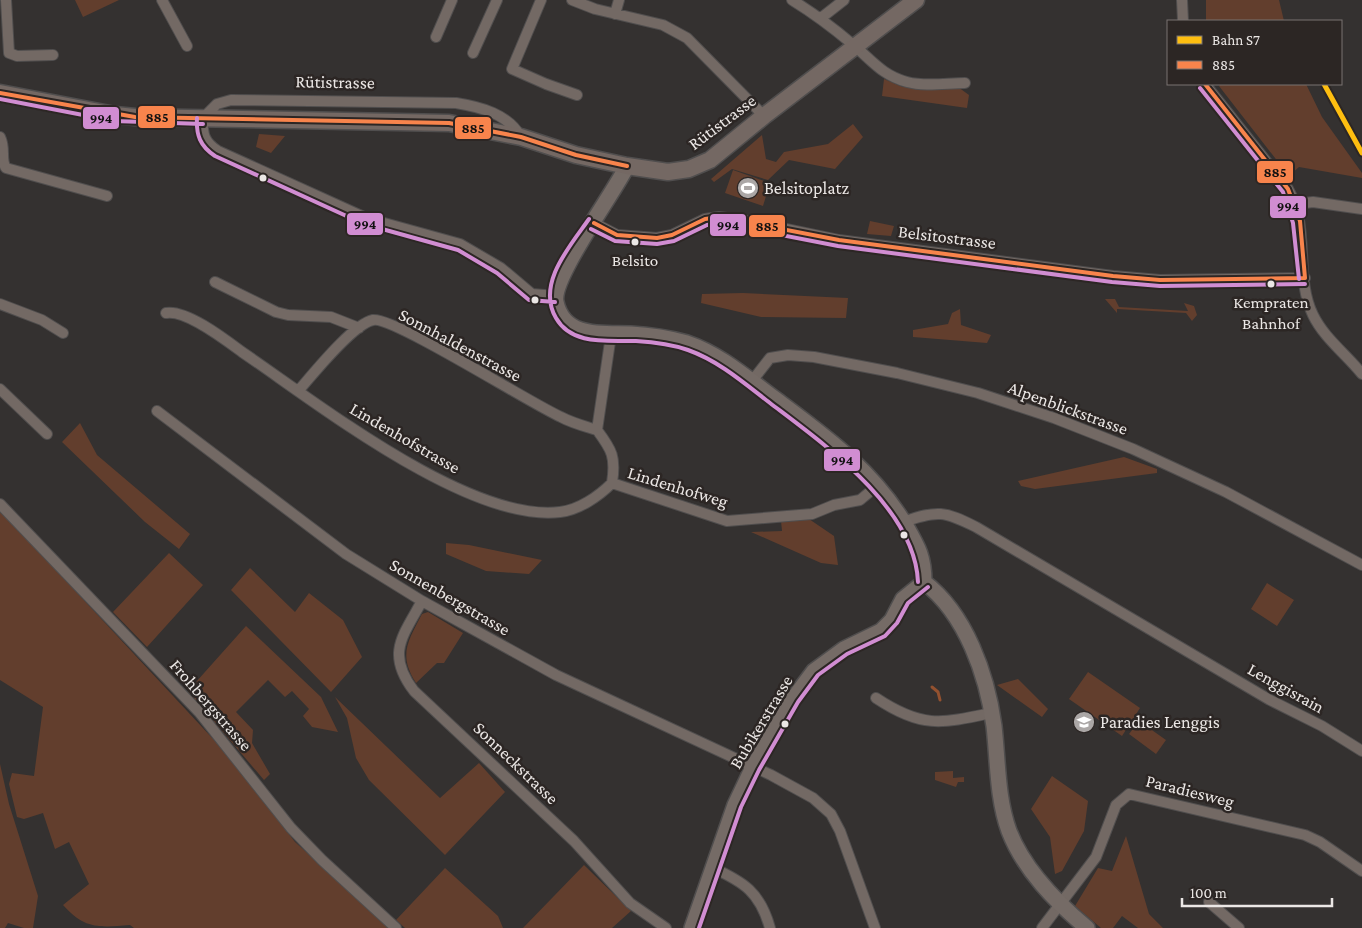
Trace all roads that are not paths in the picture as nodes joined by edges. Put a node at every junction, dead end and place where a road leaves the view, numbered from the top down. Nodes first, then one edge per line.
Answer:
1 (6, 0) edge
2 (162, 0) edge
3 (452, 0) edge
4 (497, 0) edge
5 (542, 0) edge
6 (572, 0) edge
7 (618, 0) edge
8 (792, 0) edge
9 (844, 0) edge
10 (916, 0) edge
11 (1182, 0) edge
12 (615, 14) junction
13 (821, 18) junction
14 (1182, 20) edge
15 (436, 36) dead end
16 (187, 46) dead end
17 (855, 46) junction
18 (474, 53) dead end
19 (53, 55) dead end
20 (965, 83) dead end
21 (1206, 85) edge
22 (0, 93) edge
23 (577, 94) dead end
24 (764, 116) junction
25 (203, 118) junction
26 (0, 137) edge
27 (627, 166) junction
28 (107, 196) dead end
29 (1297, 204) junction
30 (1362, 209) edge
31 (594, 223) junction
32 (1305, 278) junction
33 (214, 282) dead end
34 (556, 296) junction
35 (0, 304) edge
36 (166, 313) dead end
37 (359, 328) junction
38 (64, 333) dead end
39 (611, 335) junction
40 (1362, 374) edge
41 (752, 381) junction
42 (0, 389) edge
43 (299, 390) junction
44 (157, 411) dead end
45 (597, 430) junction
46 (47, 434) dead end
47 (612, 483) junction
48 (878, 485) junction
49 (0, 504) edge
50 (903, 522) junction
51 (1362, 565) edge
52 (924, 582) junction
53 (422, 601) junction
54 (876, 698) dead end
55 (991, 713) junction
56 (1362, 751) edge
57 (753, 767) junction
58 (712, 867) junction
59 (1362, 871) edge
60 (1209, 902) dead end
61 (1061, 903) junction
62 (396, 928) edge
63 (666, 928) edge
64 (692, 928) edge
65 (770, 928) edge
66 (875, 928) edge
67 (1042, 928) edge
68 (1087, 928) edge
69 (1240, 928) edge

1 - 19 street
2 - 16 street
3 - 15 street
4 - 18 street
5 - 23 street
6 - 12 street
7 - 12 street
8 - 13 street
9 - 13 street
10 - 17 main road, Rütistrasse
11 - 14 street
12 - 24 street
13 - 17 street
17 - 20 street
17 - 24 main road, Rütistrasse
21 - 29 street
22 - 25 main road, Rütistrasse
24 - 27 main road, Rütistrasse
25 - 27 main road, Rütistrasse
25 - 34 street
26 - 28 street
27 - 31 street
29 - 30 street
29 - 32 street
31 - 32 street, Belsitostrasse
31 - 34 street
32 - 40 street
33 - 37 street
34 - 39 street
35 - 38 street
36 - 43 street, Lindenhofstrasse
37 - 43 street, Sonnhaldenstrasse
37 - 45 street, Sonnhaldenstrasse
39 - 41 street
39 - 45 street
41 - 48 street
41 - 51 street, Alpenblickstrasse
42 - 46 street
43 - 47 street, Lindenhofstrasse
44 - 53 street, Sonnenbergstrasse
45 - 47 street
47 - 48 street, Lindenhofweg
48 - 50 street
49 - 62 street, Frohbergstrasse
50 - 52 street
50 - 56 street, Lenggisrain
52 - 55 street
52 - 57 street, Bubikerstrasse
53 - 57 street, Sonnenbergstrasse
53 - 63 street, Sonneckstrasse
54 - 55 street
55 - 61 street
57 - 58 street, Bubikerstrasse
57 - 66 street, Sonnenbergstrasse
58 - 64 street, Bubikerstrasse
58 - 65 street
59 - 61 street, Paradiesweg
60 - 69 street
61 - 67 street
61 - 68 street

